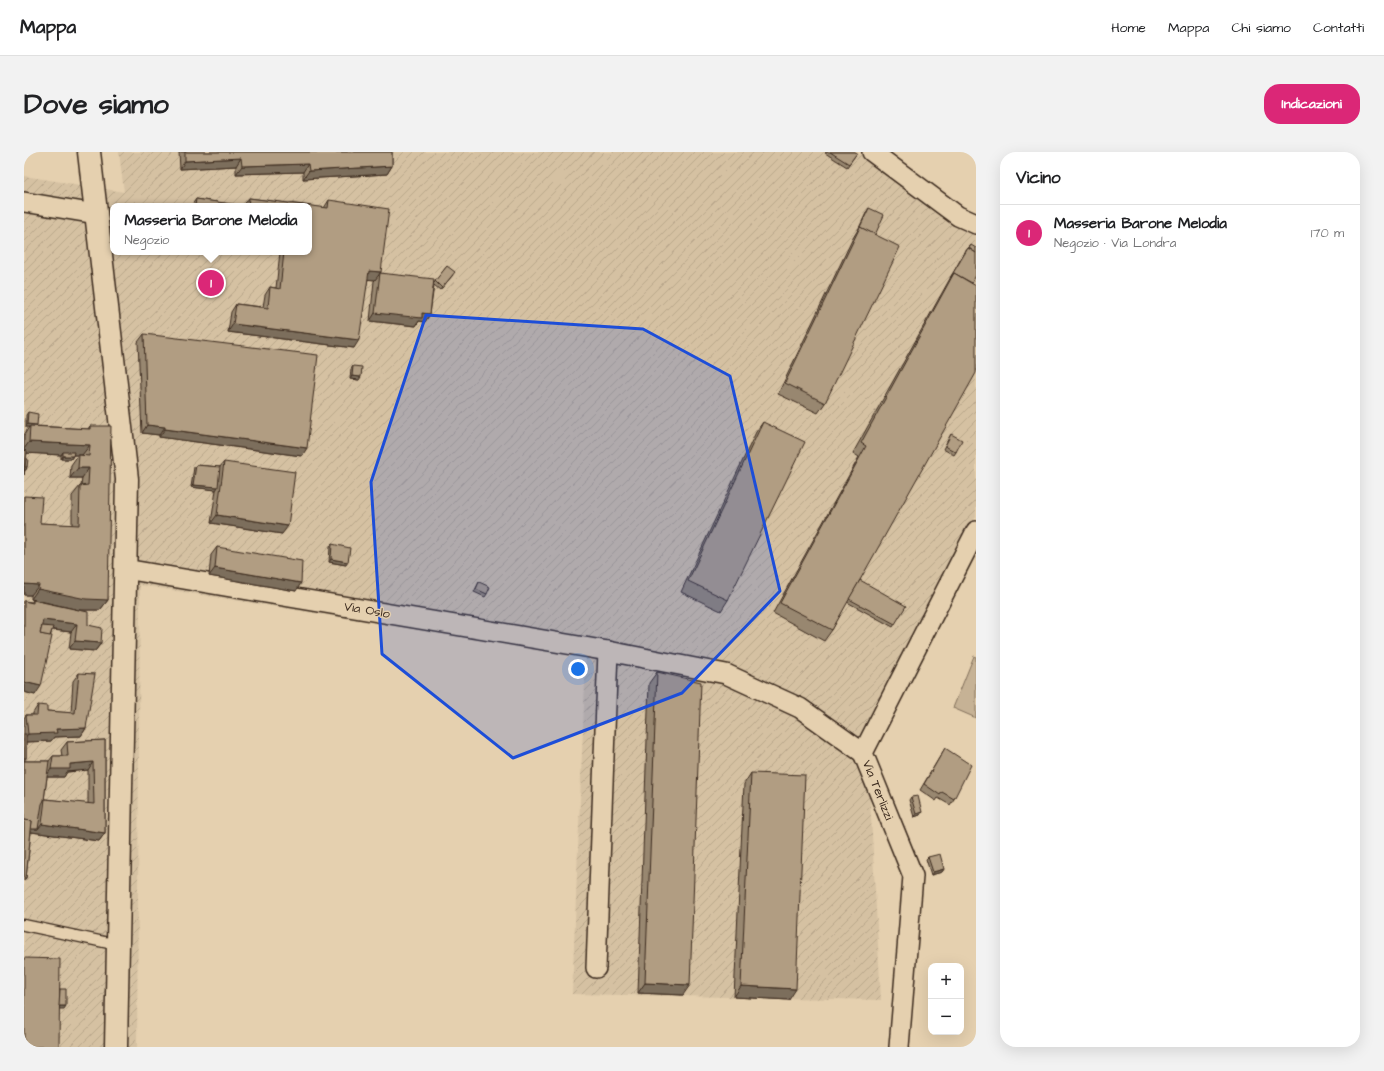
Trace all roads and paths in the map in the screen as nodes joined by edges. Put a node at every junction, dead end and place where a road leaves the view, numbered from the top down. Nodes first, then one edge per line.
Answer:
1 (89, 152) edge
2 (872, 152) edge
3 (24, 202) edge
4 (96, 214) junction
5 (976, 224) edge
6 (976, 531) edge
7 (125, 569) junction
8 (608, 652) junction
9 (863, 754) junction
10 (24, 925) edge
11 (118, 945) junction
12 (596, 968) dead end
13 (116, 1047) edge
14 (899, 1047) edge

1 - 4 street
2 - 5 street
3 - 4 street
4 - 7 street
6 - 9 street, Via Terlizzi
7 - 8 street, Via Oslo
7 - 11 street
8 - 9 street, Via Oslo
8 - 12 street
9 - 14 street, Via Terlizzi
10 - 11 lane
11 - 13 street

